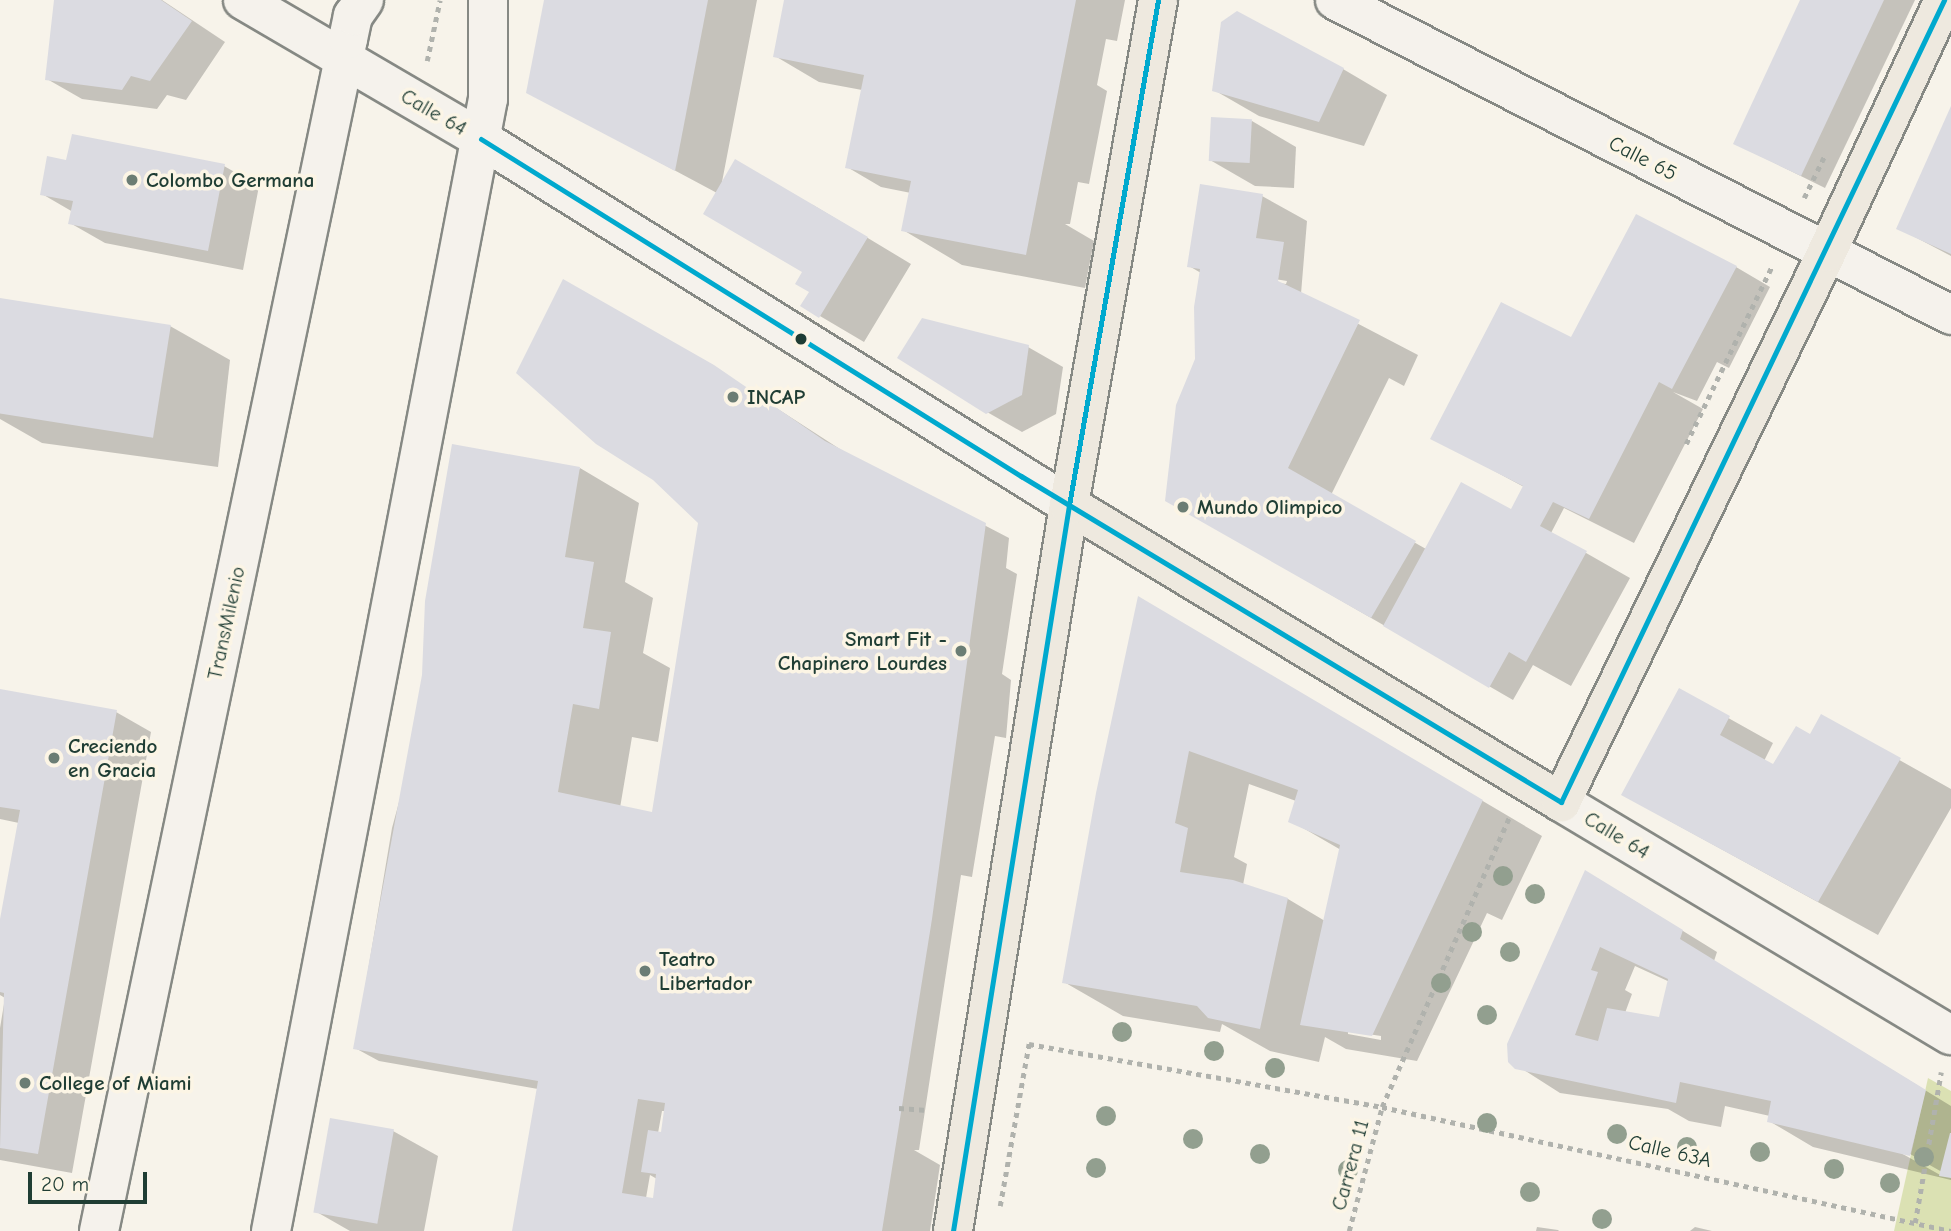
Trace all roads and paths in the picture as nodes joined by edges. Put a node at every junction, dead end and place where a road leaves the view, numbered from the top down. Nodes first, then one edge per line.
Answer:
1 (243, 0) edge
2 (440, 0) edge
3 (488, 0) edge
4 (508, 0) edge
5 (1158, 0) edge
6 (1335, 0) edge
7 (1944, 0) edge
8 (358, 5) edge
9 (344, 59) junction
10 (425, 72) dead end
11 (488, 99) junction
12 (481, 139) junction
13 (1829, 146) dead end
14 (1788, 232) junction
15 (1827, 252) junction
16 (1951, 315) edge
17 (1680, 457) dead end
18 (1069, 505) junction
19 (1525, 779) junction
20 (1561, 802) junction
21 (1946, 1052) edge
22 (1382, 1107) junction
23 (899, 1108) dead end
24 (927, 1110) dead end
25 (998, 1218) dead end
26 (1914, 1223) junction
27 (99, 1231) edge
28 (271, 1231) edge
29 (953, 1231) edge
30 (1349, 1231) edge
31 (1951, 1231) edge

1 - 9 street, Calle 64
2 - 10 path
3 - 11 street
4 - 11 street
5 - 18 main road
6 - 14 street, Calle 65
7 - 15 main road
8 - 9 street, TransMilenio
9 - 12 street, Calle 64
9 - 27 street, TransMilenio
11 - 12 street
12 - 18 street, Calle 64
12 - 28 street
13 - 14 path
14 - 15 street, Calle 65
14 - 17 path
15 - 16 street, Calle 65
15 - 20 main road
18 - 19 main road, Calle 64
18 - 29 main road
19 - 20 main road, Calle 64
19 - 22 path, Carrera 11
20 - 21 street, Calle 64
21 - 26 path
22 - 25 path, Calle 63A
22 - 26 path, Calle 63A
22 - 30 path, Carrera 11
23 - 24 path
26 - 31 path, Calle 63A

